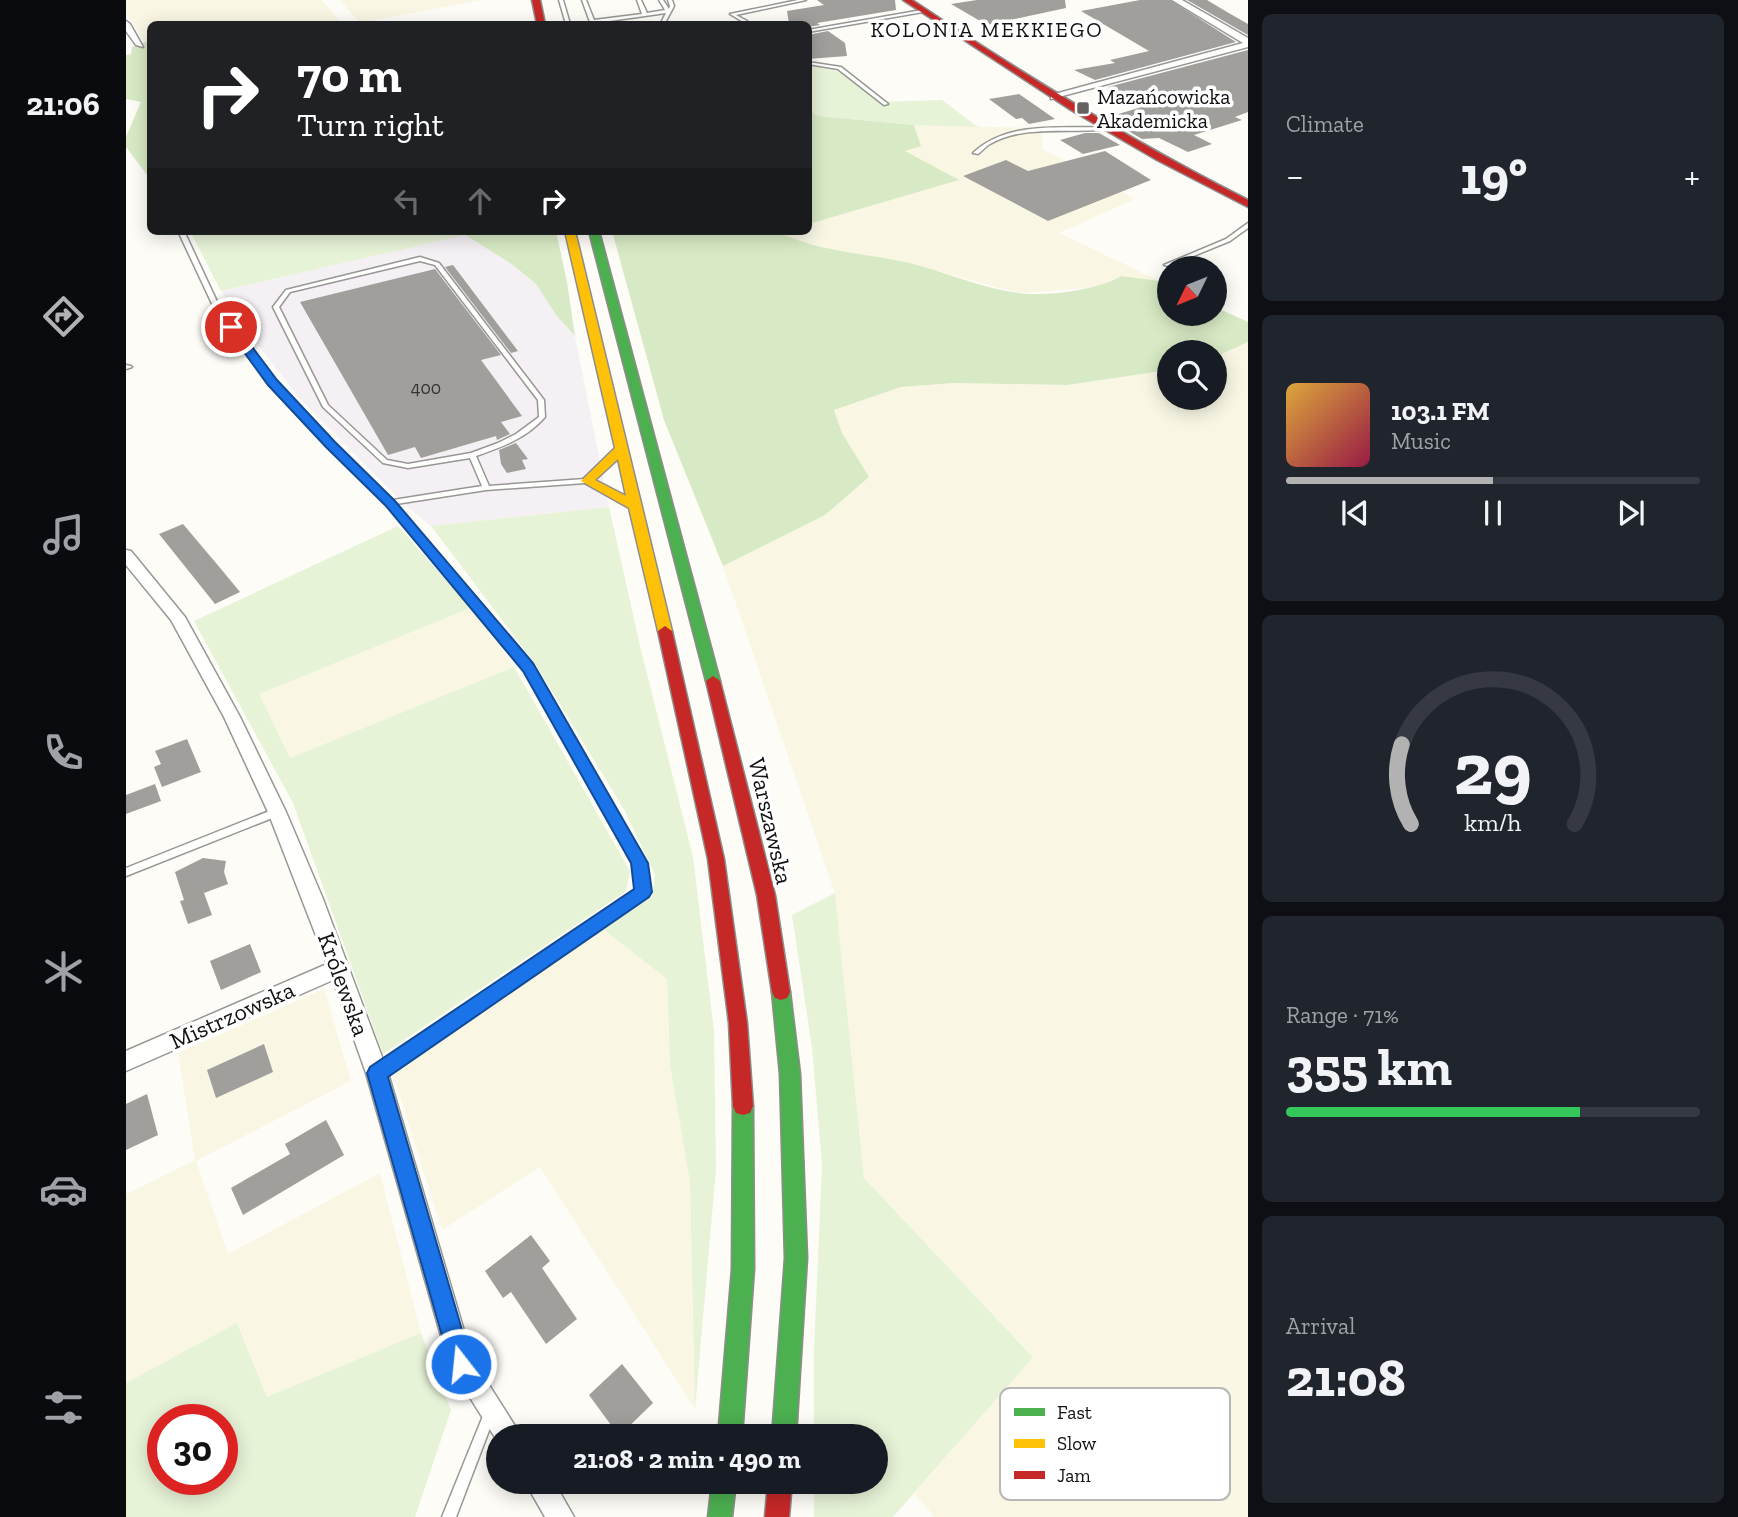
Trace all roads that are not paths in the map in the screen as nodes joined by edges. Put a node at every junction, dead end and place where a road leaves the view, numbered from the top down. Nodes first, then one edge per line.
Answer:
1 (536, 0) edge
2 (561, 0) edge
3 (584, 0) edge
4 (639, 0) edge
5 (661, 0) edge
6 (670, 0) edge
7 (804, 0) edge
8 (907, 0) edge
9 (1176, 0) edge
10 (922, 10) junction
11 (667, 11) junction
12 (645, 15) junction
13 (540, 21) edge
14 (567, 21) edge
15 (590, 21) edge
16 (604, 21) edge
17 (664, 21) dead end
18 (743, 21) edge
19 (126, 24) edge
20 (812, 30) edge
21 (1248, 43) edge
22 (139, 45) dead end
23 (812, 64) edge
24 (1054, 97) junction
25 (886, 103) dead end
26 (1107, 128) junction
27 (976, 153) dead end
28 (1248, 204) edge
29 (1248, 225) edge
30 (183, 235) edge
31 (571, 235) edge
32 (595, 235) edge
33 (1189, 256) edge
34 (622, 449) junction
35 (472, 455) junction
36 (587, 481) junction
37 (486, 488) junction
38 (391, 503) junction
39 (636, 506) junction
40 (126, 555) edge
41 (277, 812) junction
42 (126, 872) edge
43 (338, 968) junction
44 (126, 1061) edge
45 (377, 1073) junction
46 (491, 1410) junction
47 (500, 1424) edge
48 (731, 1424) edge
49 (786, 1424) edge
50 (546, 1494) edge
51 (723, 1494) edge
52 (779, 1494) edge
53 (449, 1517) edge
54 (561, 1517) edge
55 (720, 1517) edge
56 (777, 1517) edge

1 - 13 main road
2 - 14 lane
3 - 15 lane
4 - 12 lane
5 - 11 lane
6 - 11 lane
7 - 18 lane
8 - 10 main road
9 - 21 street
10 - 20 lane
10 - 24 main road
11 - 12 lane
11 - 17 lane
12 - 16 lane
19 - 22 street
21 - 24 street
23 - 25 lane
24 - 26 main road
26 - 27 lane
26 - 28 main road
29 - 33 lane
30 - 38 lane
31 - 34 main road
32 - 49 main road, Warszawska
34 - 36 main road
34 - 39 main road
35 - 35 lane
35 - 37 lane
36 - 37 lane
36 - 39 main road
37 - 38 lane
38 - 45 lane
39 - 48 main road
40 - 41 street, Królewska
41 - 42 lane
41 - 43 street, Królewska
43 - 44 street, Mistrzowska
43 - 45 street, Królewska
45 - 46 street, Królewska
46 - 47 street, Królewska
46 - 53 lane
50 - 54 street
51 - 55 main road
52 - 56 main road

